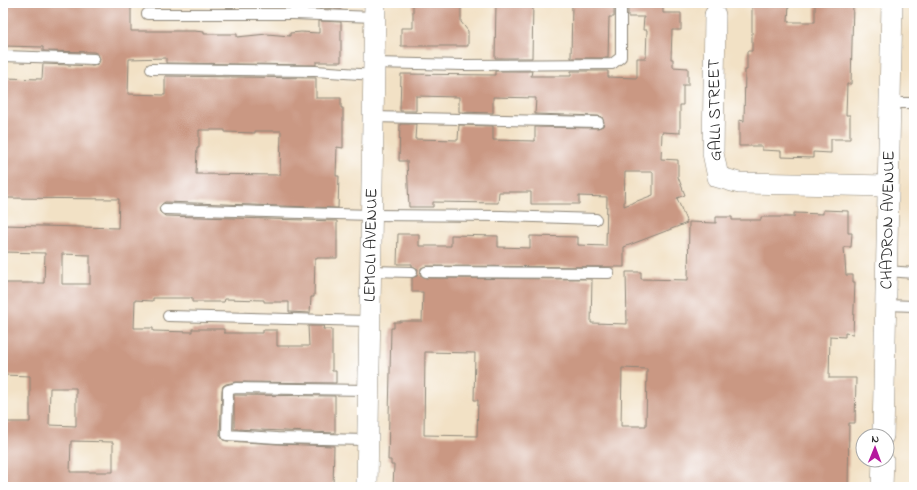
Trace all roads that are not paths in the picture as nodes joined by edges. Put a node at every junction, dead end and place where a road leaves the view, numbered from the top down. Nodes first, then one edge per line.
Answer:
1 (621, 3) edge
2 (892, 3) edge
3 (375, 10) edge
4 (147, 14) dead end
5 (715, 15) dead end
6 (3, 56) edge
7 (94, 59) dead end
8 (152, 69) dead end
9 (374, 69) junction
10 (890, 103) junction
11 (914, 103) edge
12 (373, 117) junction
13 (598, 122) dead end
14 (888, 186) junction
15 (166, 209) dead end
16 (371, 215) junction
17 (596, 219) dead end
18 (370, 271) junction
19 (887, 271) junction
20 (412, 272) dead end
21 (426, 272) dead end
22 (609, 273) dead end
23 (914, 273) edge
24 (886, 305) junction
25 (914, 306) edge
26 (168, 316) dead end
27 (370, 321) junction
28 (368, 390) junction
29 (883, 428) edge
30 (367, 440) junction
31 (883, 468) edge
32 (367, 487) edge
33 (882, 487) edge

1 - 9 lane
2 - 10 street, CHADRON AVENUE
3 - 4 lane
3 - 9 street, LEMOLI AVENUE
5 - 14 street, GALLI STREET
6 - 7 lane
8 - 9 lane
9 - 12 street, LEMOLI AVENUE
10 - 11 lane
10 - 14 street, CHADRON AVENUE
12 - 13 lane
12 - 16 street, LEMOLI AVENUE
14 - 19 street, CHADRON AVENUE
15 - 16 lane
16 - 17 lane
16 - 18 street, LEMOLI AVENUE
18 - 20 lane
18 - 27 street, LEMOLI AVENUE
19 - 23 lane
19 - 24 street, CHADRON AVENUE
21 - 22 lane
24 - 25 lane
24 - 29 street, CHADRON AVENUE
26 - 27 lane
27 - 28 street, LEMOLI AVENUE
28 - 30 street, LEMOLI AVENUE
28 - 30 lane
30 - 32 street, LEMOLI AVENUE
31 - 33 street

